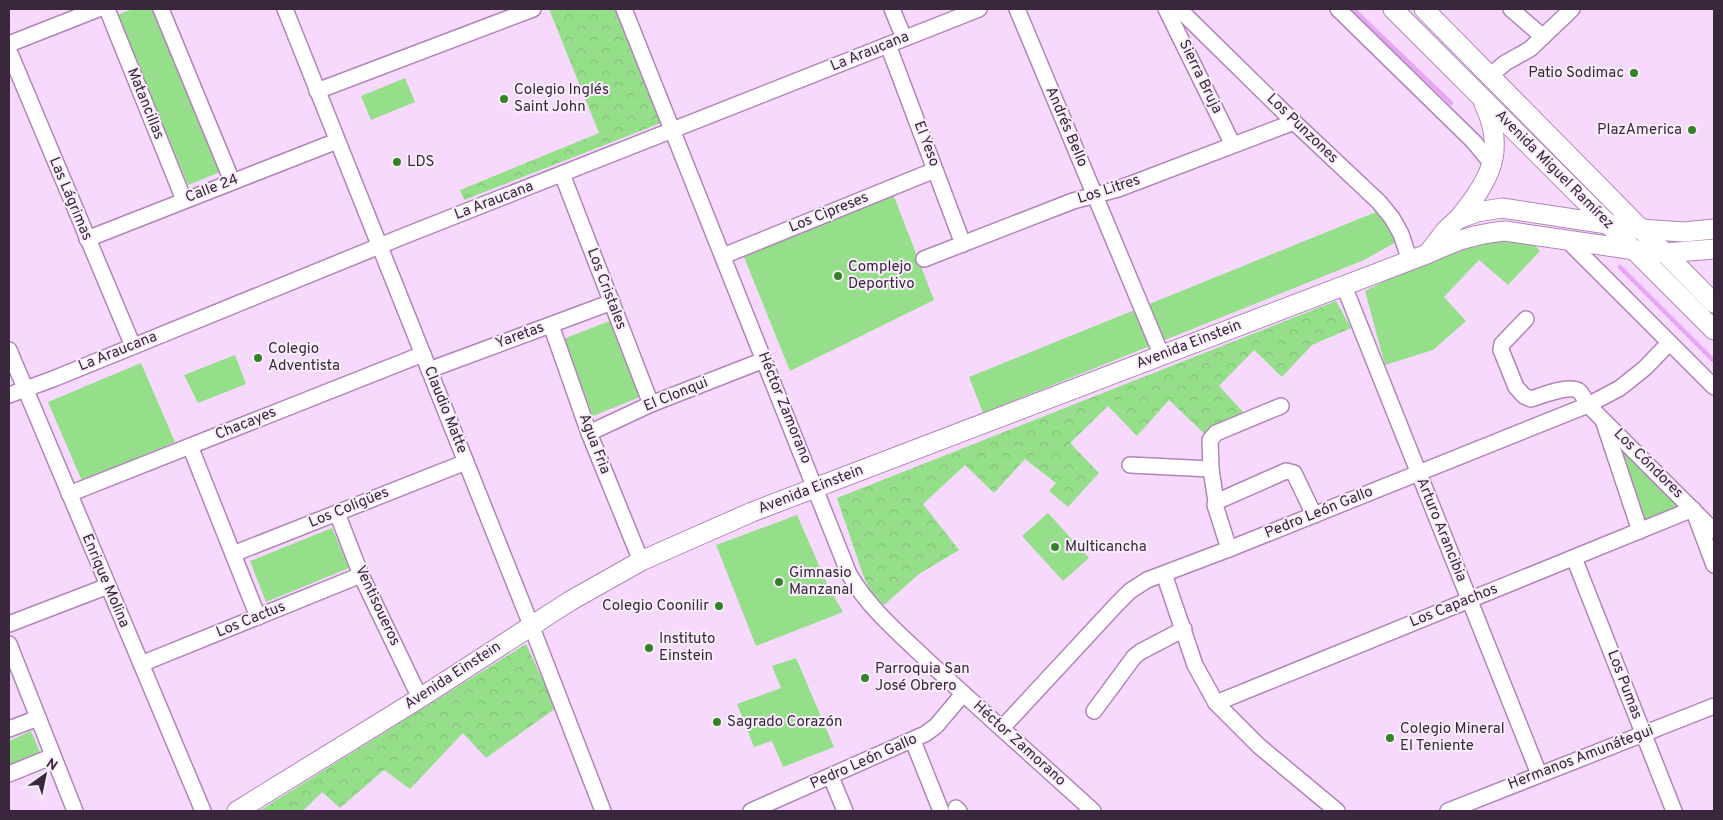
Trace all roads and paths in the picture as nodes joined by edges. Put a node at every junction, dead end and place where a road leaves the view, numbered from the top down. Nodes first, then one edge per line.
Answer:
1 (98, 9) edge
2 (107, 9) edge
3 (161, 9) edge
4 (284, 9) edge
5 (533, 9) edge
6 (624, 9) edge
7 (892, 9) edge
8 (979, 9) edge
9 (1017, 9) edge
10 (1166, 9) edge
11 (1179, 9) edge
12 (1338, 9) edge
13 (1393, 9) edge
14 (1424, 9) edge
15 (1511, 9) edge
16 (1572, 9) edge
17 (497, 15) edge
18 (1543, 37) junction
19 (904, 38) junction
20 (9, 44) edge
21 (888, 45) junction
22 (9, 50) edge
23 (1490, 76) junction
24 (318, 91) junction
25 (1480, 96) junction
26 (1294, 122) junction
27 (673, 130) junction
28 (337, 141) junction
29 (1233, 145) junction
30 (1492, 164) junction
31 (935, 170) junction
32 (562, 174) junction
33 (232, 182) junction
34 (1095, 195) junction
35 (184, 200) junction
36 (1458, 219) junction
37 (1608, 225) junction
38 (1640, 229) junction
39 (1714, 229) edge
40 (87, 238) junction
41 (1566, 239) junction
42 (963, 244) junction
43 (380, 248) junction
44 (1714, 249) edge
45 (1635, 250) junction
46 (1665, 253) junction
47 (723, 256) junction
48 (1418, 257) junction
49 (924, 259) dead end
50 (1344, 286) junction
51 (612, 302) junction
52 (1714, 303) edge
53 (1526, 319) dead end
54 (551, 325) junction
55 (1714, 330) edge
56 (1669, 343) junction
57 (132, 346) junction
58 (9, 350) edge
59 (422, 354) junction
60 (1162, 356) junction
61 (764, 360) junction
62 (429, 370) junction
63 (1714, 387) edge
64 (24, 389) junction
65 (9, 395) edge
66 (650, 404) junction
67 (1588, 405) junction
68 (1281, 406) dead end
69 (1603, 419) junction
70 (589, 433) junction
71 (190, 446) junction
72 (466, 462) junction
73 (1130, 465) dead end
74 (1210, 469) junction
75 (1418, 472) junction
76 (815, 488) junction
77 (69, 494) junction
78 (1216, 502) junction
79 (1693, 509) junction
80 (337, 513) junction
81 (1314, 515) junction
82 (1640, 531) junction
83 (1714, 531) edge
84 (1230, 549) junction
85 (233, 554) junction
86 (1574, 558) junction
87 (641, 561) junction
88 (1714, 565) edge
89 (1164, 574) junction
90 (361, 576) junction
91 (108, 586) junction
92 (1469, 600) junction
93 (258, 617) junction
94 (9, 624) edge
95 (531, 625) junction
96 (1184, 629) junction
97 (9, 644) edge
98 (140, 664) junction
99 (963, 694) junction
100 (420, 698) junction
101 (1216, 703) junction
102 (1714, 706) edge
103 (1094, 711) dead end
104 (38, 718) junction
105 (1002, 728) junction
106 (9, 729) edge
107 (1643, 734) junction
108 (912, 741) junction
109 (53, 756) junction
110 (9, 774) edge
111 (1539, 774) junction
112 (831, 777) junction
113 (1086, 809) edge
114 (952, 810) edge
115 (75, 811) edge
116 (203, 811) edge
117 (237, 811) edge
118 (603, 811) edge
119 (751, 811) edge
120 (845, 811) edge
121 (1337, 811) edge
122 (1448, 811) edge
123 (1674, 811) edge

1 - 20 street
2 - 35 street, Matancillas
3 - 33 street
4 - 24 street, Claudio Matte
5 - 17 street
6 - 27 street, Héctor Zamorano
7 - 19 street
8 - 19 street, La Araucana
9 - 34 street, Andrés Bello
10 - 29 street, Sierra Bruja
11 - 26 street, Los Punzones
12 - 30 street
13 - 25 main road, Avenida Miguel Ramírez
14 - 23 main road, Avenida Miguel Ramírez
15 - 18 street
16 - 18 street
17 - 24 street
18 - 23 street
19 - 21 street, La Araucana
21 - 27 street, La Araucana
21 - 31 street, El Yeso
22 - 40 street, Las Lágrimas
23 - 38 main road, Avenida Miguel Ramírez
24 - 28 street, Claudio Matte
25 - 30 main road
25 - 37 main road, Avenida Miguel Ramírez
26 - 29 street, Los Litres
26 - 48 street, Los Punzones
27 - 32 street, La Araucana
27 - 47 street, Héctor Zamorano
28 - 33 street, Calle 24
28 - 43 street, Claudio Matte
29 - 34 street, Los Litres
30 - 36 main road
31 - 42 street, El Yeso
31 - 47 street, Los Cipreses
32 - 43 street, La Araucana
32 - 51 street, Los Cristales
33 - 35 street, Calle 24
34 - 42 street, Los Litres
34 - 60 street, Andrés Bello
35 - 40 street, Calle 24
36 - 37 main road
36 - 48 main road
37 - 38 main road
37 - 45 main road, Avenida Miguel Ramírez
38 - 39 main road
38 - 46 main road, Avenida Miguel Ramírez
40 - 57 street, Las Lágrimas
41 - 45 main road, Avenida Einstein
41 - 48 main road, Avenida Einstein
41 - 56 street
42 - 49 street, Los Litres
43 - 57 street, La Araucana
43 - 59 street, Claudio Matte
44 - 46 main road, Avenida Einstein
45 - 46 main road, Avenida Einstein
45 - 55 main road, Avenida Miguel Ramírez
46 - 52 main road, Avenida Miguel Ramírez
47 - 61 street, Héctor Zamorano
48 - 50 main road, Avenida Einstein
50 - 60 main road, Avenida Einstein
50 - 75 street, Arturo Arancibia
51 - 54 street, Yaretas
51 - 66 street, Los Cristales
53 - 67 street, Los Cóndores
54 - 62 street, Yaretas
54 - 70 street, Agua Fria
56 - 63 street
56 - 67 street, Pedro León Gallo
57 - 64 street, La Araucana
58 - 64 street, Enrique Molina
59 - 62 street, Claudio Matte
59 - 71 street, Chacayes
60 - 76 main road, Avenida Einstein
61 - 66 street, El Clonqui
61 - 76 street, Héctor Zamorano
62 - 72 street, Claudio Matte
64 - 65 street, La Araucana
64 - 77 street, Enrique Molina
66 - 70 street, El Clonqui
67 - 69 street, Los Cóndores
67 - 75 street, Pedro León Gallo
68 - 74 street
69 - 79 street, Los Cóndores
69 - 82 street, Los Cóndores
70 - 87 street, Agua Fria
71 - 77 street, Chacayes
71 - 85 street
72 - 80 street, Los Coligües
72 - 95 street, Claudio Matte
73 - 74 street
74 - 78 street
75 - 81 street, Pedro León Gallo
75 - 92 street, Arturo Arancibia
76 - 87 main road, Avenida Einstein
76 - 99 street, Héctor Zamorano
77 - 91 street, Enrique Molina
78 - 81 street
78 - 84 street
79 - 82 street, Los Capachos
79 - 83 street, Los Cóndores
79 - 88 street, Los Cóndores
80 - 85 street, Los Coligües
80 - 90 street, Ventisoueros
81 - 84 street, Pedro León Gallo
82 - 86 street, Los Capachos
84 - 89 street, Pedro León Gallo
85 - 93 street
86 - 92 street, Los Capachos
86 - 107 street, Los Pumas
87 - 95 main road, Avenida Einstein
89 - 96 street
89 - 105 street, Pedro León Gallo
90 - 93 street, Los Cactus
90 - 100 street, Ventisoueros
91 - 94 street
91 - 98 street, Enrique Molina
92 - 101 street, Los Capachos
92 - 111 street, Arturo Arancibia
93 - 98 street, Los Cactus
95 - 100 main road, Avenida Einstein
95 - 118 street, Claudio Matte
96 - 101 street
96 - 103 street
97 - 104 street
98 - 116 street, Enrique Molina
99 - 105 street, Héctor Zamorano
99 - 108 street, Pedro León Gallo
100 - 117 main road, Avenida Einstein
101 - 121 street
102 - 107 street, Hermanos Amunátegui
104 - 106 street
104 - 109 street
105 - 113 street, Héctor Zamorano
107 - 111 street, Hermanos Amunátegui
107 - 123 street, Los Pumas
108 - 112 street, Pedro León Gallo
108 - 114 street
109 - 110 street
109 - 115 street
111 - 122 street, Hermanos Amunátegui
112 - 119 street, Pedro León Gallo
112 - 120 street

